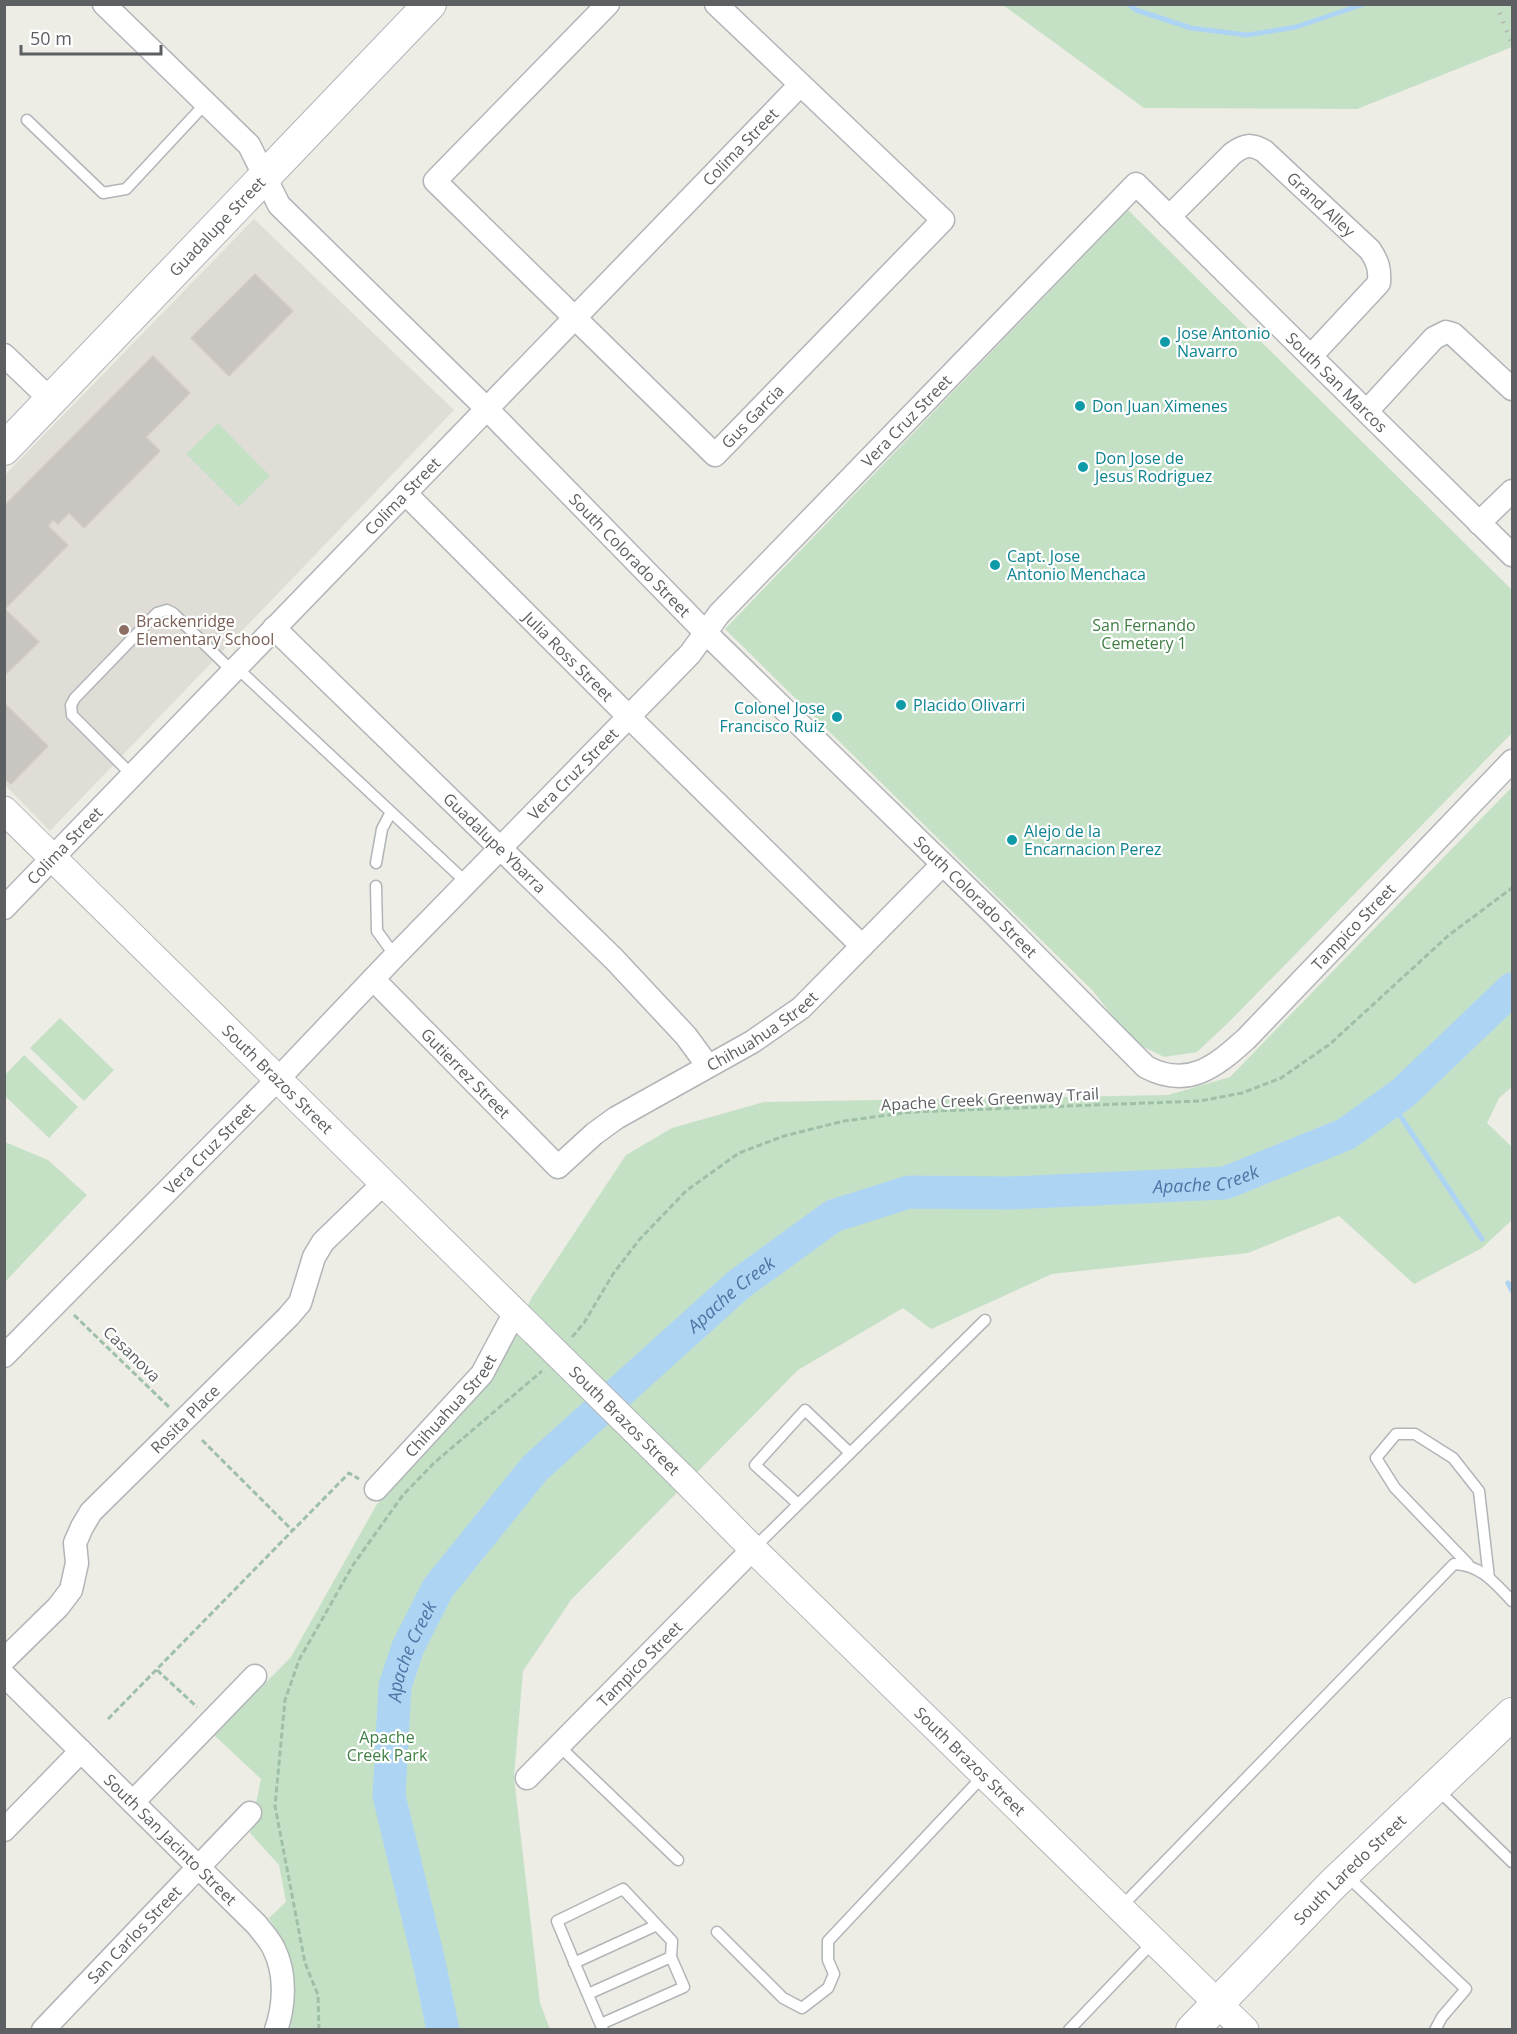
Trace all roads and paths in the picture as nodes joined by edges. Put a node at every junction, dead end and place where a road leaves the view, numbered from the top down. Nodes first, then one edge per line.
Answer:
1 (105, 4) edge
2 (430, 4) edge
3 (608, 4) edge
4 (716, 4) edge
5 (800, 85) junction
6 (206, 103) junction
7 (27, 120) dead end
8 (265, 178) junction
9 (1136, 184) joint
10 (1169, 217) junction
11 (574, 317) junction
12 (4, 355) edge
13 (1311, 356) junction
14 (1512, 389) edge
15 (52, 401) junction
16 (487, 409) junction
17 (1367, 411) junction
18 (4, 449) edge
19 (1512, 491) edge
20 (405, 493) junction
21 (1479, 523) junction
22 (1512, 555) edge
23 (274, 628) junction
24 (705, 632) junction
25 (234, 669) junction
26 (629, 717) junction
27 (1512, 761) edge
28 (132, 775) junction
29 (4, 810) edge
30 (391, 812) junction
31 (501, 848) junction
32 (53, 857) junction
33 (376, 863) dead end
34 (942, 865) junction
35 (467, 883) junction
36 (375, 886) dead end
37 (1512, 888) edge
38 (4, 908) edge
39 (862, 946) junction
40 (395, 956) junction
41 (373, 979) junction
42 (708, 1066) junction
43 (1182, 1076) joint
44 (278, 1079) junction
45 (558, 1167) joint
46 (384, 1183) junction
47 (514, 1312) junction
48 (74, 1315) dead end
49 (984, 1320) dead end
50 (570, 1340) dead end
51 (4, 1356) edge
52 (550, 1364) dead end
53 (173, 1412) dead end
54 (202, 1440) dead end
55 (849, 1452) junction
56 (349, 1473) dead end
57 (376, 1489) dead end
58 (798, 1504) junction
59 (293, 1531) junction
60 (753, 1549) junction
61 (1468, 1564) junction
62 (1489, 1578) junction
63 (1512, 1601) edge
64 (4, 1660) edge
65 (157, 1670) junction
66 (4, 1675) edge
67 (255, 1676) dead end
68 (1512, 1713) edge
69 (193, 1715) dead end
70 (108, 1719) dead end
71 (558, 1746) junction
72 (81, 1751) junction
73 (985, 1774) junction
74 (526, 1778) dead end
75 (1436, 1788) junction
76 (133, 1802) junction
77 (250, 1813) dead end
78 (4, 1830) edge
79 (678, 1860) dead end
80 (1512, 1862) edge
81 (199, 1867) junction
82 (1344, 1873) junction
83 (1121, 1907) junction
84 (657, 1925) junction
85 (717, 1932) dead end
86 (1154, 1940) junction
87 (671, 1957) junction
88 (574, 1963) junction
89 (588, 1994) junction
90 (1218, 2003) junction
91 (602, 2027) edge
92 (43, 2030) edge
93 (276, 2030) edge
94 (319, 2030) edge
95 (1069, 2030) edge
96 (1192, 2030) edge
97 (1245, 2030) edge
98 (1435, 2030) edge

1 - 6 street, South Colorado Street
2 - 8 main road, Guadalupe Street
3 - 11 street, Gus Garcia
4 - 5 street, Gus Garcia
5 - 11 street, Colima Street
5 - 11 street, Gus Garcia
6 - 7 lane
6 - 8 street, South Colorado Street
8 - 15 main road, Guadalupe Street
8 - 16 street, South Colorado Street
9 - 10 street, South San Marcos
9 - 24 street, Vera Cruz Street
10 - 13 street, South San Marcos
10 - 13 street, Grand Alley
11 - 16 street, Colima Street
12 - 15 street
13 - 17 street, South San Marcos
14 - 17 street
15 - 18 main road, Guadalupe Street
16 - 20 street, Colima Street
16 - 24 street, South Colorado Street
17 - 21 street, South San Marcos
19 - 21 street
20 - 23 street, Colima Street
20 - 26 street, Julia Ross Street
21 - 22 street, South San Marcos
23 - 25 street, Colima Street
23 - 31 street, Guadalupe Ybarra
24 - 26 street, Vera Cruz Street
24 - 34 street, South Colorado Street
25 - 28 street, Colima Street
25 - 28 lane
25 - 30 lane
26 - 31 street, Vera Cruz Street
26 - 39 street, Julia Ross Street
27 - 43 street, Tampico Street
28 - 32 street, Colima Street
29 - 32 street, South Brazos Street
30 - 33 lane
30 - 35 lane
31 - 35 street, Vera Cruz Street
31 - 42 street, Guadalupe Ybarra
32 - 38 street, Colima Street
32 - 44 street, South Brazos Street
34 - 39 street, Chihuahua Street
34 - 43 street, South Colorado Street
35 - 40 street, Vera Cruz Street
36 - 40 lane
37 - 50 path, Apache Creek Greenway Trail
39 - 42 street, Chihuahua Street
40 - 41 street, Vera Cruz Street
41 - 44 street, Vera Cruz Street
41 - 45 street, Gutierrez Street
42 - 45 street, Chihuahua Street
44 - 46 street, South Brazos Street
44 - 51 street, Vera Cruz Street
46 - 47 street, South Brazos Street
46 - 64 street, Rosita Place
47 - 57 street, Chihuahua Street
47 - 60 street, South Brazos Street, bridge
48 - 53 path, Casanova
49 - 55 lane
52 - 94 path
54 - 59 path
55 - 58 lane
55 - 58 lane
56 - 59 path
58 - 60 lane
59 - 65 path
60 - 71 street, Tampico Street
60 - 73 street, South Brazos Street
61 - 62 lane
61 - 62 lane
61 - 83 lane
62 - 63 lane
65 - 69 path
65 - 70 path
66 - 72 street, South San Jacinto Street
67 - 76 street
68 - 75 main road, South Laredo Street
71 - 74 street, Tampico Street
71 - 79 lane
72 - 76 street, South San Jacinto Street
72 - 78 street
73 - 83 street, South Brazos Street
73 - 85 lane
75 - 80 lane
75 - 82 main road, South Laredo Street
76 - 81 street, South San Jacinto Street
77 - 81 street, San Carlos Street
81 - 92 street, San Carlos Street
81 - 93 street, South San Jacinto Street
82 - 90 main road, South Laredo Street
82 - 98 lane
83 - 86 street, South Brazos Street
84 - 87 lane
84 - 88 lane
84 - 88 lane
86 - 90 street, South Brazos Street
86 - 95 lane
87 - 89 lane
87 - 91 lane
88 - 89 lane
89 - 91 lane
90 - 96 main road, South Laredo Street
90 - 97 street, South Brazos Street

